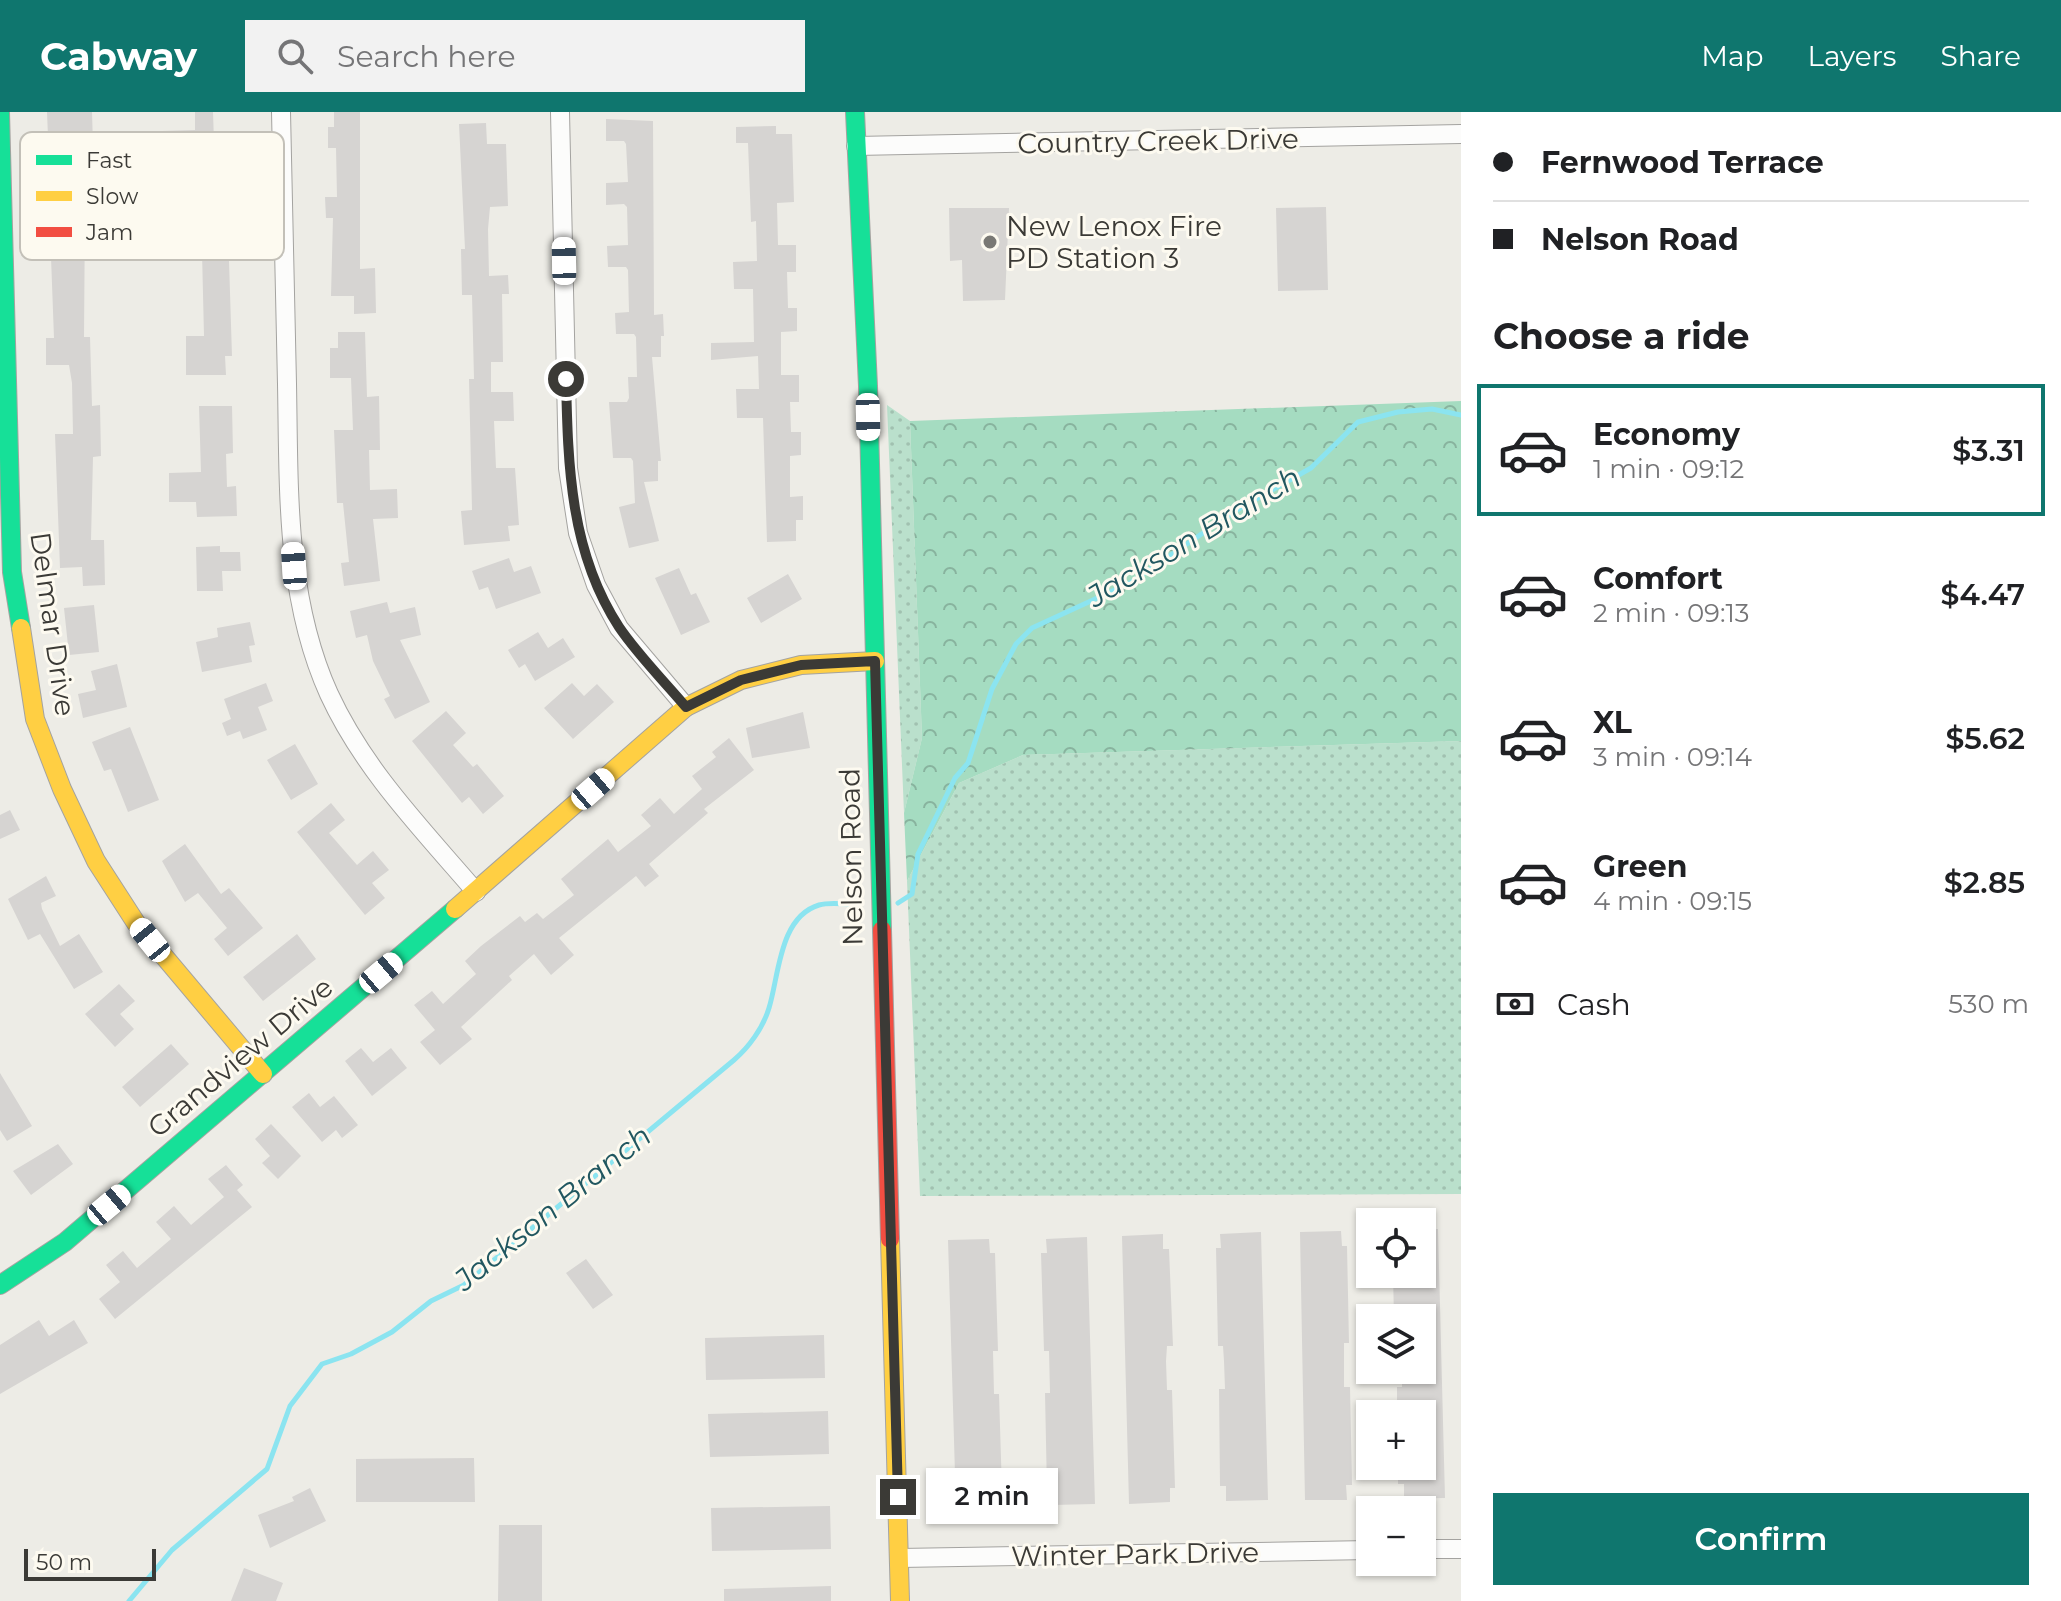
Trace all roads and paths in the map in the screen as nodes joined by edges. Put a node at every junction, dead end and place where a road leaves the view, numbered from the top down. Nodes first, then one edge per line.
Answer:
1 (0, 112) edge
2 (281, 112) edge
3 (560, 112) edge
4 (855, 112) edge
5 (281, 132) edge
6 (1461, 134) edge
7 (856, 146) junction
8 (284, 255) edge
9 (875, 661) junction
10 (686, 707) junction
11 (476, 892) junction
12 (263, 1074) junction
13 (2, 1278) edge
14 (1436, 1549) edge
15 (1461, 1549) edge
16 (1356, 1550) edge
17 (900, 1558) junction
18 (900, 1601) edge

1 - 12 street, Delmar Drive
2 - 5 street
3 - 10 street
4 - 7 street, Nelson Road
6 - 7 street, Country Creek Drive
7 - 9 street, Nelson Road
8 - 11 street
9 - 10 street, Grandview Drive
9 - 17 street, Nelson Road
10 - 11 street, Grandview Drive
11 - 12 street, Grandview Drive
12 - 13 street, Grandview Drive
14 - 15 street
16 - 17 street, Winter Park Drive
17 - 18 street, Nelson Road

